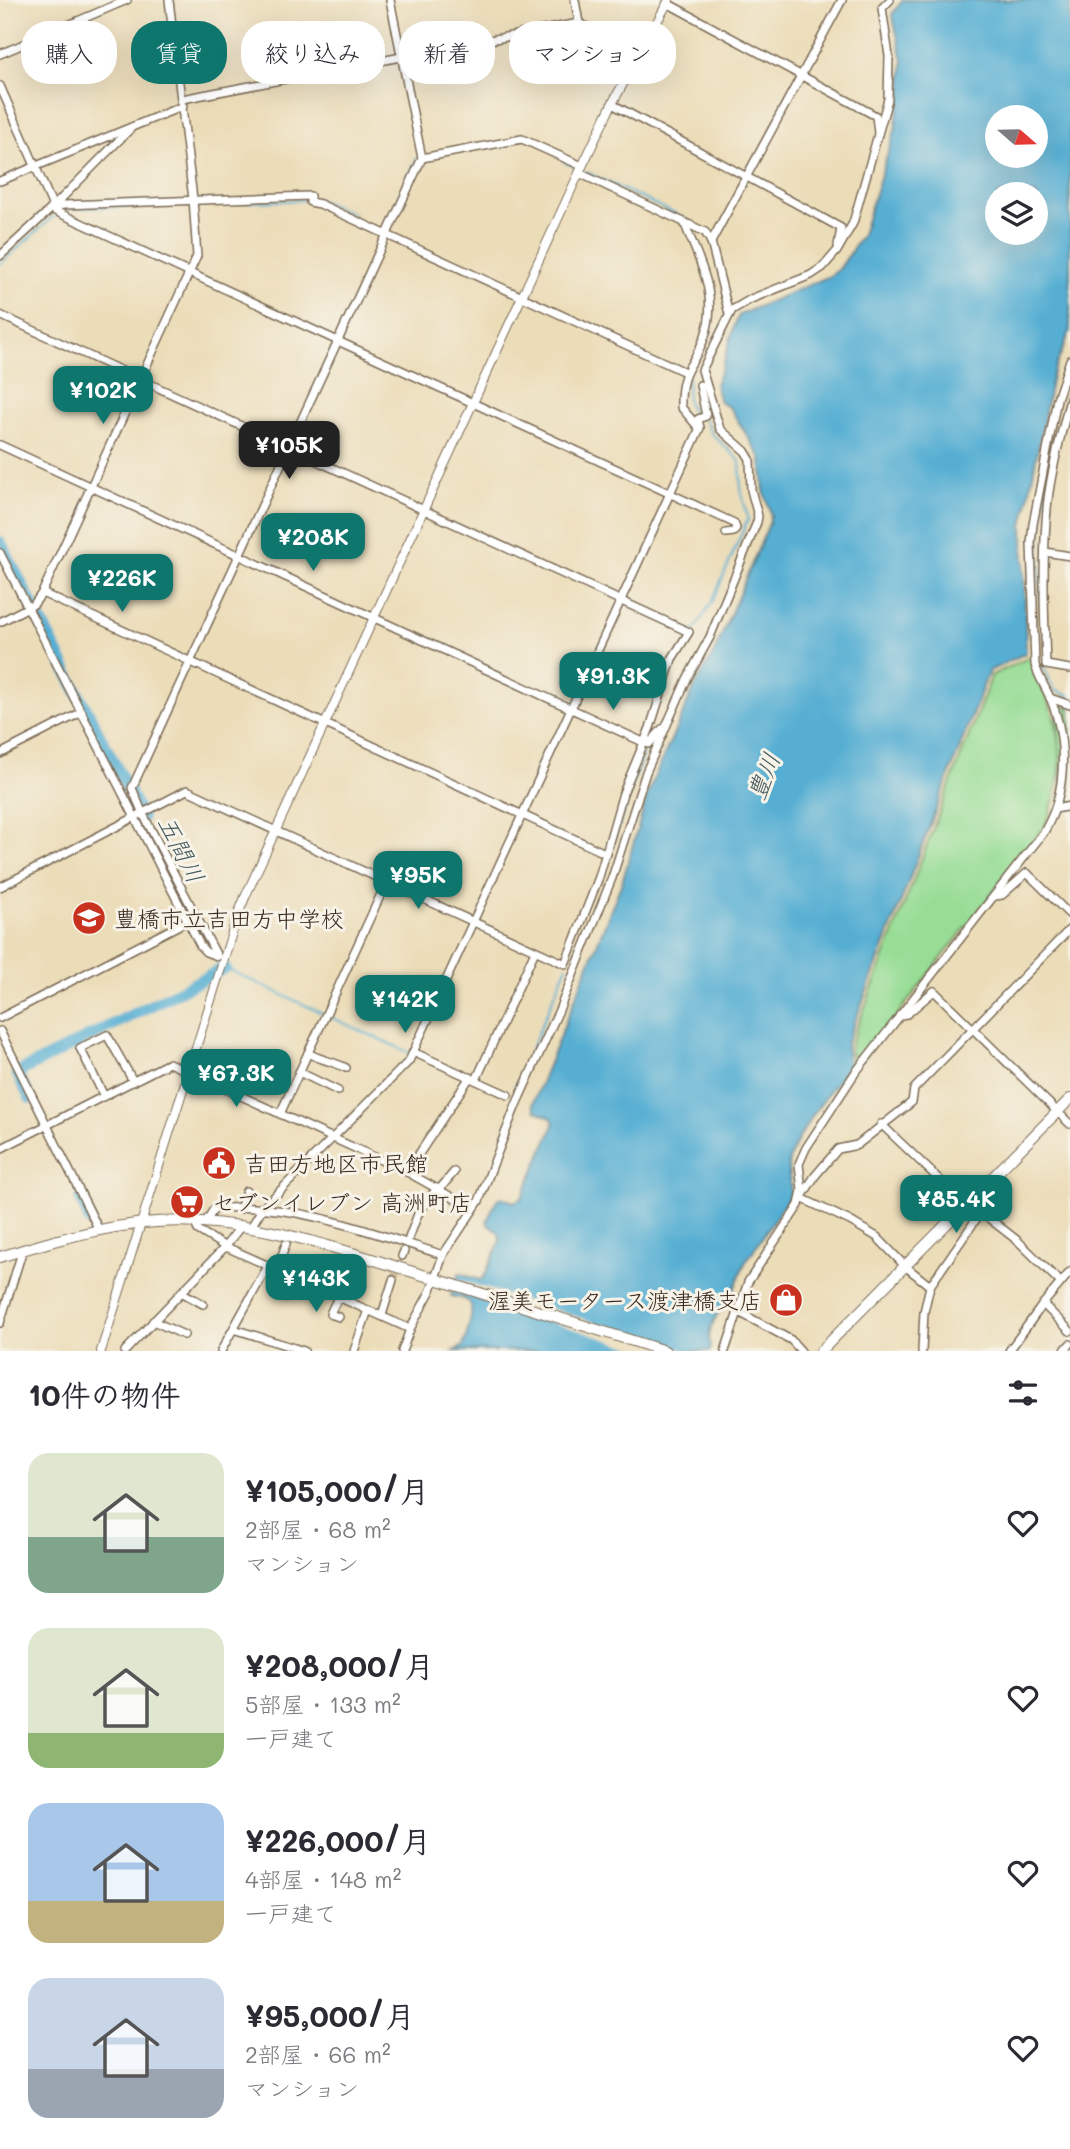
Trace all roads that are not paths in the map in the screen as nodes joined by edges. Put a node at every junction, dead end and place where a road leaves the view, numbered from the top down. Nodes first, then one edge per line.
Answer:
1 (127, 0) edge
2 (169, 0) edge
3 (390, 0) edge
4 (575, 0) edge
5 (842, 0) edge
6 (890, 0) edge
7 (668, 1) edge
8 (881, 4) edge
9 (579, 21) edge
10 (657, 21) edge
11 (399, 47) edge
12 (0, 54) edge
13 (399, 58) edge
14 (801, 75) junction
15 (406, 84) edge
16 (623, 84) edge
17 (0, 86) edge
18 (183, 103) junction
19 (612, 104) junction
20 (133, 126) junction
21 (878, 137) junction
22 (422, 158) junction
23 (34, 166) junction
24 (580, 169) junction
25 (748, 176) junction
26 (0, 181) edge
27 (193, 199) junction
28 (53, 207) junction
29 (684, 222) junction
30 (387, 234) junction
31 (711, 242) junction
32 (837, 251) junction
33 (0, 256) edge
34 (189, 273) junction
35 (521, 297) junction
36 (729, 314) junction
37 (0, 315) edge
38 (338, 340) junction
39 (1070, 360) edge
40 (702, 370) junction
41 (685, 372) junction
42 (140, 379) junction
43 (1070, 399) edge
44 (473, 404) junction
45 (700, 428) junction
46 (0, 445) edge
47 (289, 447) junction
48 (91, 486) junction
49 (670, 494) junction
50 (424, 510) junction
51 (726, 533) dead end
52 (1045, 552) junction
53 (0, 553) edge
54 (239, 555) junction
55 (1070, 556) edge
56 (42, 593) junction
57 (620, 599) junction
58 (31, 606) junction
59 (375, 617) junction
60 (0, 622) edge
61 (190, 661) junction
62 (1070, 670) edge
63 (1050, 698) junction
64 (1070, 705) edge
65 (570, 707) junction
66 (82, 712) junction
67 (326, 724) junction
68 (665, 730) junction
69 (646, 743) junction
70 (0, 754) edge
71 (1070, 806) edge
72 (1055, 809) junction
73 (139, 814) junction
74 (523, 815) junction
75 (277, 830) junction
76 (607, 853) junction
77 (387, 881) junction
78 (0, 887) edge
79 (994, 896) junction
80 (1070, 915) edge
81 (187, 921) junction
82 (474, 921) junction
83 (1070, 929) edge
84 (535, 951) junction
85 (220, 957) junction
86 (900, 1015) junction
87 (0, 1018) edge
88 (973, 1029) junction
89 (0, 1031) edge
90 (413, 1052) junction
91 (308, 1053) junction
92 (346, 1068) dead end
93 (189, 1072) junction
94 (299, 1072) junction
95 (473, 1079) junction
96 (133, 1082) junction
97 (338, 1091) dead end
98 (508, 1095) dead end
99 (104, 1096) junction
100 (1070, 1099) edge
101 (1057, 1112) junction
102 (280, 1114) junction
103 (881, 1124) junction
104 (1070, 1124) edge
105 (47, 1125) junction
106 (334, 1139) junction
107 (0, 1149) edge
108 (407, 1172) junction
109 (454, 1172) dead end
110 (438, 1189) junction
111 (246, 1191) dead end
112 (801, 1198) junction
113 (967, 1203) junction
114 (240, 1209) junction
115 (262, 1209) junction
116 (473, 1209) junction
117 (981, 1212) junction
118 (200, 1222) junction
119 (141, 1224) junction
120 (246, 1226) junction
121 (99, 1230) junction
122 (409, 1238) dead end
123 (286, 1244) dead end
124 (225, 1246) junction
125 (23, 1250) junction
126 (443, 1255) junction
127 (0, 1257) edge
128 (905, 1266) junction
129 (273, 1268) junction
130 (1070, 1272) edge
131 (294, 1277) junction
132 (393, 1280) tunnel mouth
133 (436, 1280) junction
134 (1060, 1282) junction
135 (930, 1286) junction
136 (181, 1292) junction
137 (356, 1292) dead end
138 (338, 1297) junction
139 (286, 1298) dead end
140 (203, 1304) dead end
141 (1043, 1304) junction
142 (368, 1310) junction
143 (737, 1311) junction
144 (382, 1315) junction
145 (339, 1317) dead end
146 (153, 1321) junction
147 (0, 1323) edge
148 (234, 1329) junction
149 (410, 1329) junction
150 (1070, 1331) edge
151 (184, 1335) dead end
152 (1070, 1344) edge
153 (295, 1350) edge
154 (101, 1351) edge
155 (125, 1351) edge
156 (221, 1351) edge
157 (304, 1351) edge
158 (354, 1351) edge
159 (402, 1351) edge
160 (665, 1351) edge
161 (725, 1351) edge
162 (801, 1351) edge
163 (821, 1351) edge
164 (922, 1351) edge
165 (1009, 1351) edge
166 (1064, 1351) edge

1 - 12 street
2 - 18 street
3 - 11 street
4 - 9 street
5 - 14 street
6 - 8 street
7 - 10 street
7 - 14 street
8 - 21 street
13 - 18 street
14 - 21 street
14 - 25 street
15 - 22 street
16 - 19 street
17 - 23 street
18 - 20 street
18 - 27 street
19 - 24 street
19 - 25 street
20 - 23 street
20 - 28 street
21 - 32 street
22 - 24 street
22 - 30 street
23 - 26 street
23 - 28 street
24 - 29 street
24 - 35 street
25 - 31 street
25 - 32 street
27 - 28 street
27 - 30 street
27 - 34 street
28 - 33 street
28 - 34 street
29 - 31 street
29 - 41 street
30 - 35 street
30 - 38 street
31 - 36 street
32 - 36 street
34 - 38 street
34 - 42 street
35 - 41 street
35 - 44 street
36 - 40 street
37 - 42 street
38 - 44 street
38 - 47 street
39 - 63 street
40 - 45 street
40 - 68 street
41 - 45 street
42 - 47 street
42 - 48 street
43 - 52 street
44 - 49 street
44 - 50 street
45 - 49 street
46 - 48 street
47 - 50 street
47 - 54 street
48 - 54 street
48 - 56 street
49 - 51 street
49 - 57 street
50 - 57 street
50 - 59 street
52 - 55 street
52 - 62 street
53 - 58 street
54 - 59 street
54 - 61 street
56 - 58 street
56 - 61 street
57 - 65 street
57 - 69 street
58 - 60 street
58 - 66 street
59 - 65 street
59 - 67 street
61 - 67 street
61 - 73 street
63 - 64 street
63 - 72 street
65 - 69 street
65 - 74 street
66 - 70 street
66 - 73 street
67 - 74 street
67 - 75 street
68 - 69 street
68 - 116 street
69 - 76 street
71 - 72 street
72 - 79 street
73 - 75 street
73 - 78 street
73 - 81 street
73 - 85 street
74 - 76 street
74 - 82 street
75 - 77 street
75 - 85 street
76 - 84 street
77 - 82 street
77 - 91 street
79 - 80 street
79 - 86 street
81 - 85 street
81 - 87 street
82 - 84 street
82 - 90 street
83 - 88 street
84 - 95 street
85 - 93 street
86 - 88 street
86 - 112 street
88 - 101 street
88 - 103 street
89 - 105 street
90 - 95 street
90 - 106 street
91 - 92 street
91 - 94 street
93 - 96 street
93 - 102 street
93 - 119 street
94 - 97 street
94 - 102 street
95 - 98 street
95 - 108 street
96 - 99 street
96 - 99 street
99 - 105 street
100 - 101 main road
101 - 104 street
101 - 113 main road
102 - 106 street
103 - 112 street
103 - 113 street
105 - 107 street
105 - 121 street
106 - 108 street
106 - 115 street
108 - 110 street
109 - 110 street
110 - 116 street
110 - 122 street
111 - 114 street
112 - 128 street
112 - 143 street
113 - 117 street
113 - 128 main road
114 - 115 street
114 - 118 street
115 - 120 street
115 - 126 street
116 - 126 street
117 - 134 street
117 - 135 street
118 - 119 main road
118 - 120 main road
118 - 124 street
119 - 121 main road
119 - 154 street
120 - 124 street
120 - 133 main road
121 - 125 main road
123 - 129 street
124 - 129 street
124 - 136 street
125 - 127 main road
125 - 147 street
126 - 133 street
128 - 135 street
128 - 163 main road
129 - 131 street
129 - 148 street
130 - 134 street
131 - 138 street
131 - 139 street
132 - 144 street
133 - 149 street
133 - 160 main road
134 - 141 street
135 - 164 street
136 - 140 street
136 - 146 street
137 - 138 street
138 - 142 street
138 - 145 street
141 - 150 street
141 - 165 street
142 - 144 street
142 - 158 street
143 - 161 street
143 - 162 street
144 - 149 street
146 - 151 street
146 - 155 street
148 - 153 street
148 - 156 street
149 - 159 street
152 - 166 street
153 - 157 street

